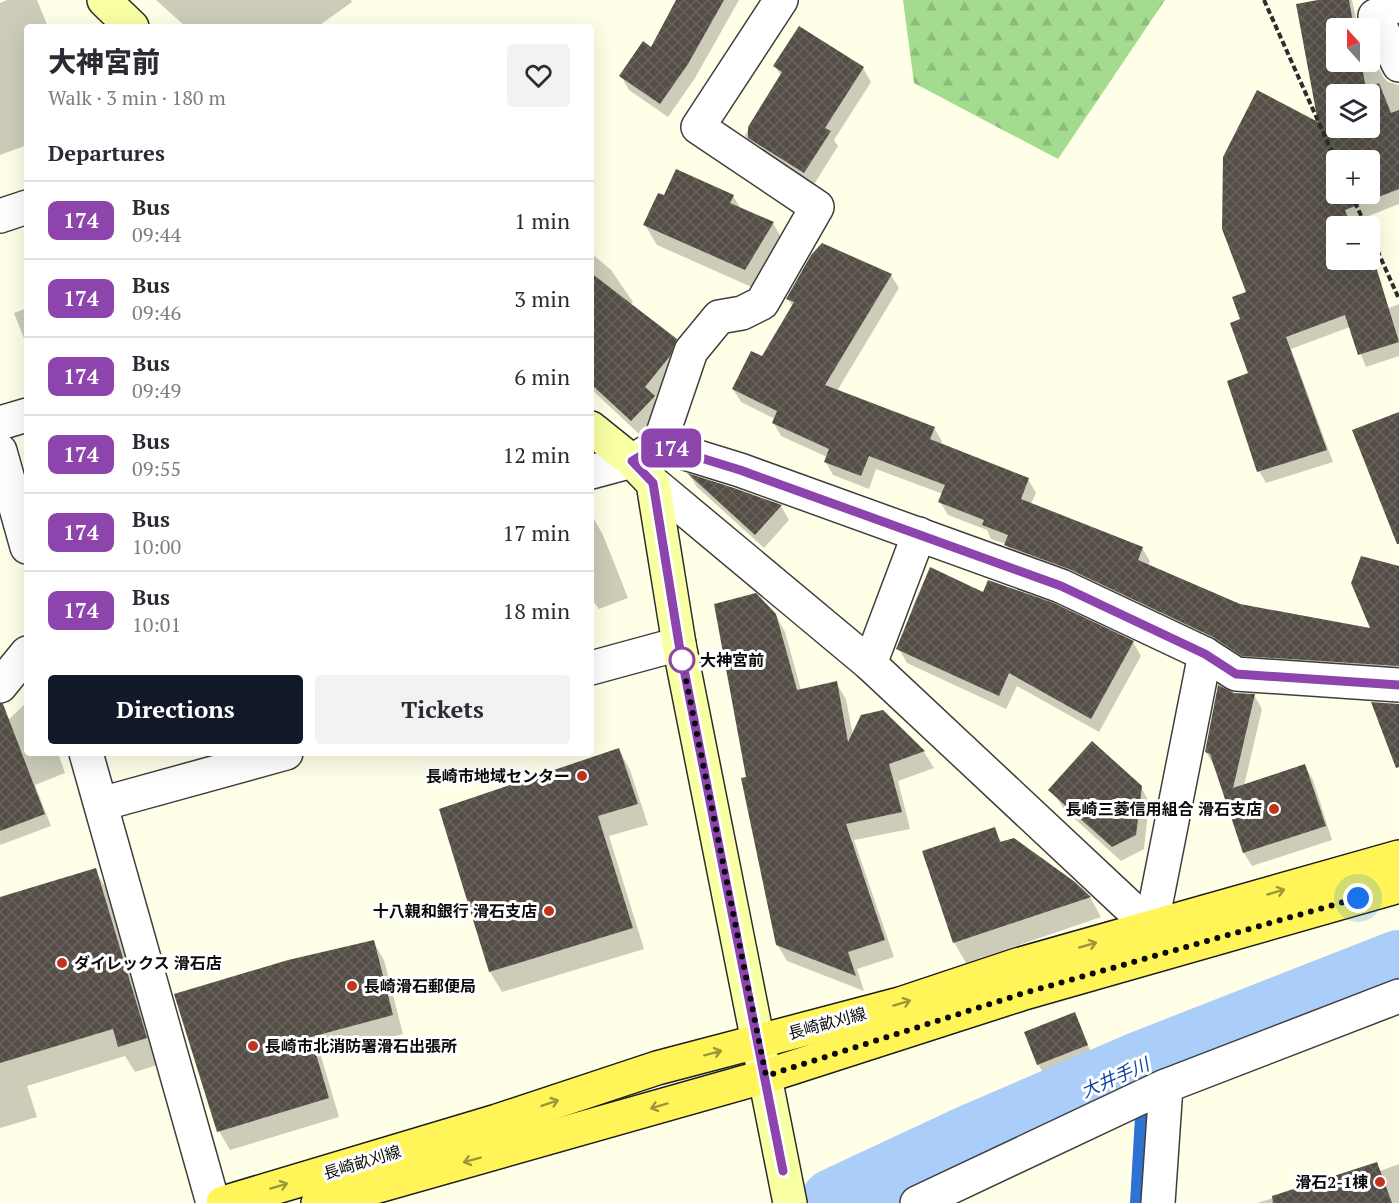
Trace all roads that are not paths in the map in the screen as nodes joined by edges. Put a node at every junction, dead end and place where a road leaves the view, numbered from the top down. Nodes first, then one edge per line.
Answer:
1 (104, 0) edge
2 (781, 0) edge
3 (1399, 4) edge
4 (129, 24) edge
5 (1399, 66) edge
6 (24, 208) edge
7 (0, 216) edge
8 (24, 416) edge
9 (0, 423) edge
10 (594, 430) edge
11 (0, 451) edge
12 (648, 463) junction
13 (594, 472) edge
14 (919, 534) junction
15 (24, 536) edge
16 (679, 644) junction
17 (1205, 654) junction
18 (24, 657) edge
19 (870, 664) junction
20 (594, 667) edge
21 (1399, 685) edge
22 (0, 686) edge
23 (87, 756) edge
24 (275, 756) edge
25 (100, 804) junction
26 (1399, 857) edge
27 (1399, 886) edge
28 (1151, 927) junction
29 (1399, 996) edge
30 (759, 1040) junction
31 (766, 1076) junction
32 (1164, 1086) junction
33 (213, 1203) edge
34 (223, 1203) edge
35 (318, 1203) edge
36 (790, 1203) edge
37 (917, 1203) edge
38 (1158, 1203) edge

1 - 4 street
2 - 12 street
3 - 5 street
6 - 7 street
8 - 9 street
10 - 12 street
11 - 15 street
12 - 13 street
12 - 14 street
12 - 16 street
12 - 19 street
14 - 17 street
14 - 19 street
16 - 20 street
16 - 30 street
17 - 21 street
17 - 28 street
18 - 22 street
19 - 28 street
23 - 25 street
24 - 25 street
25 - 33 street
28 -> 26 main road, 長崎畝刈線
27 - 31 main road, 長崎畝刈線
30 -> 28 main road, 長崎畝刈線
29 - 32 street
30 - 31 street
34 -> 30 main road, 長崎畝刈線
31 -> 35 main road, 長崎畝刈線
31 - 36 street
32 - 37 street
32 - 38 street

